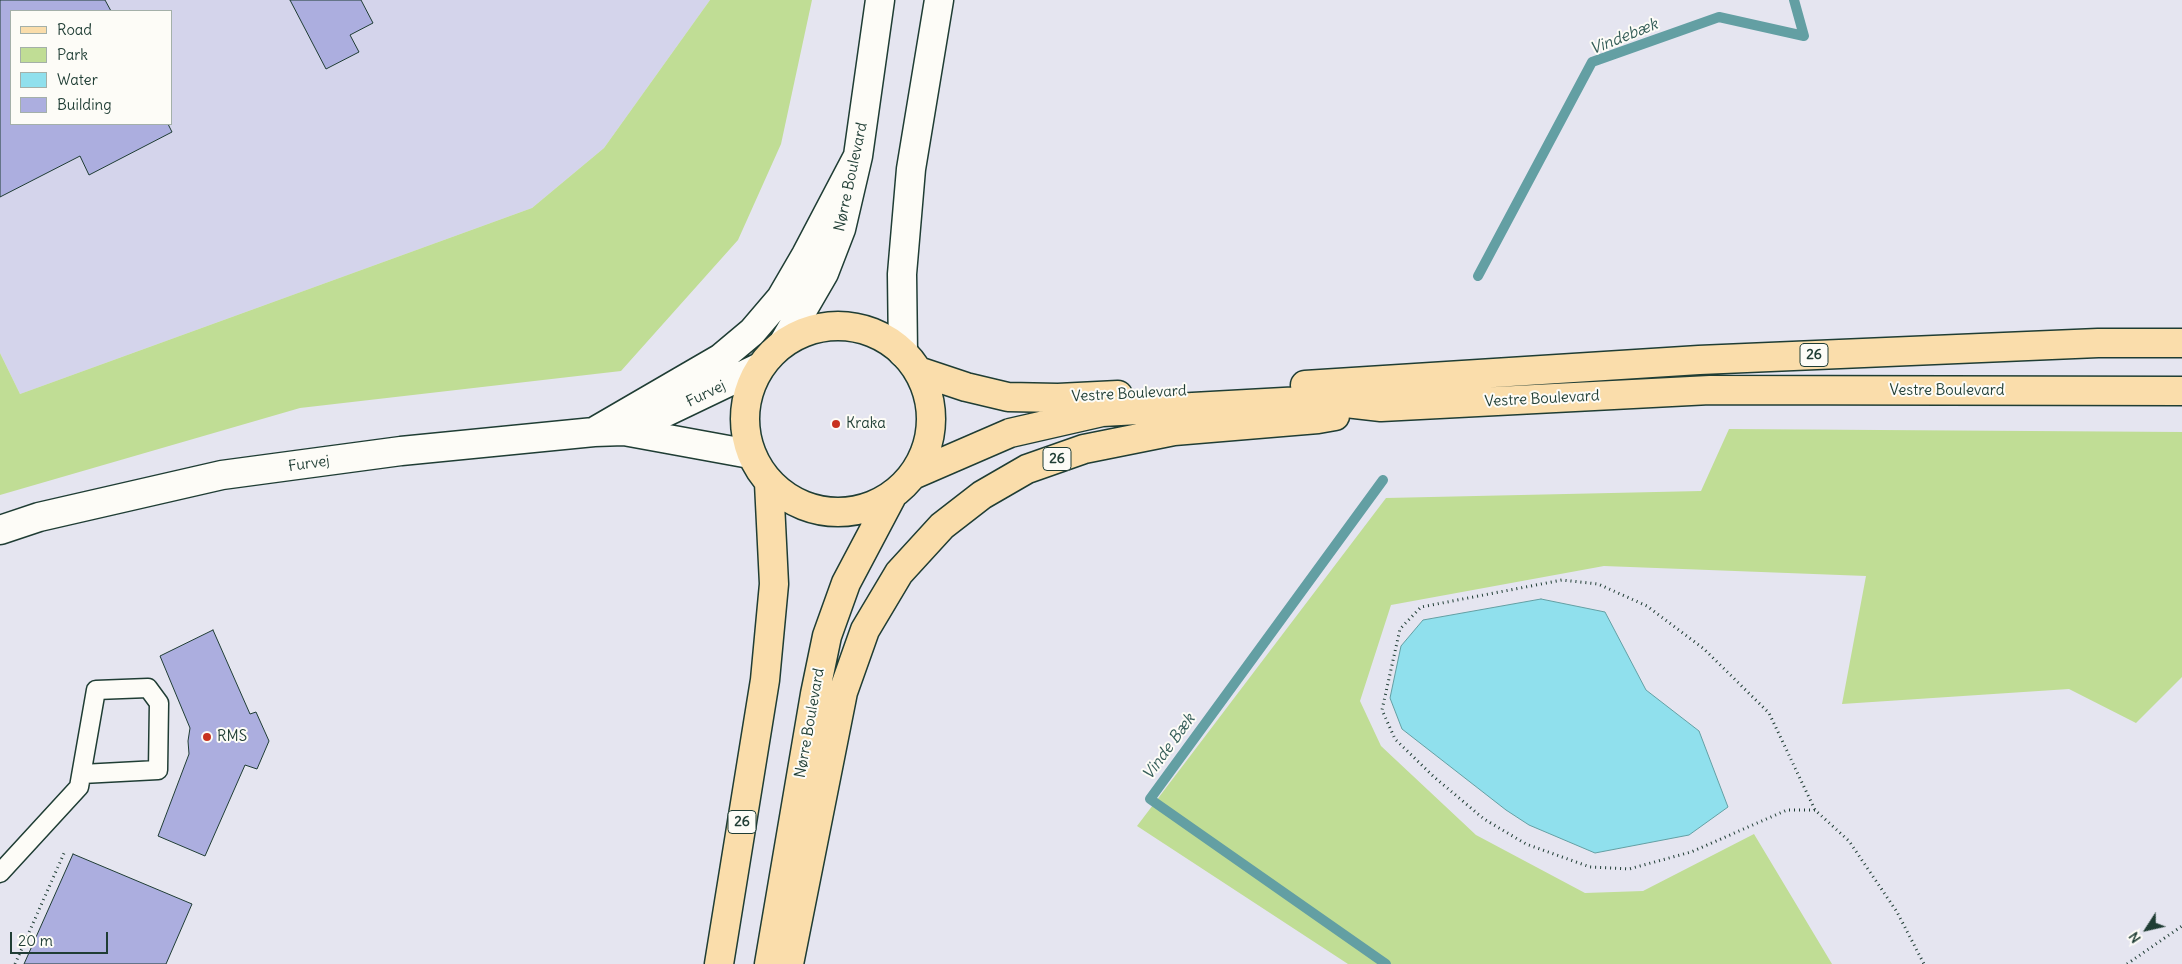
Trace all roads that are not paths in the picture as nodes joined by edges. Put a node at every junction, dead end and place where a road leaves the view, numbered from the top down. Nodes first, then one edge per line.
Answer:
1 (880, 0) edge
2 (939, 0) edge
3 (858, 156) junction
4 (784, 342) junction
5 (2182, 343) edge
6 (911, 362) junction
7 (760, 367) junction
8 (2182, 391) edge
9 (1381, 407) junction
10 (624, 431) junction
11 (594, 432) junction
12 (750, 454) junction
13 (913, 475) junction
14 (768, 482) junction
15 (892, 496) junction
16 (0, 530) edge
17 (82, 774) junction
18 (0, 873) edge
19 (719, 964) edge
20 (769, 964) edge
21 (789, 964) edge

1 - 3 main road, Nørre Boulevard
2 - 6 main road
3 - 4 main road, Nørre Boulevard
3 - 11 main road
4 - 6 main road, 26
4 - 7 main road, 26
5 - 6 main road, Vestre Boulevard / 26
6 - 13 main road, 26
7 - 10 main road, Furvej
7 - 12 main road, 26
8 - 9 main road, Vestre Boulevard / 26
9 - 13 main road, Vestre Boulevard / 26
9 - 21 main road, 26
10 - 11 main road, Furvej
10 - 12 main road, Furvej
11 - 16 main road, Furvej
12 - 14 main road, 26
13 - 15 main road, 26
14 - 15 main road, 26
14 - 19 main road, 26
15 - 20 main road, Nørre Boulevard / 26
17 - 17 lane
17 - 18 lane

